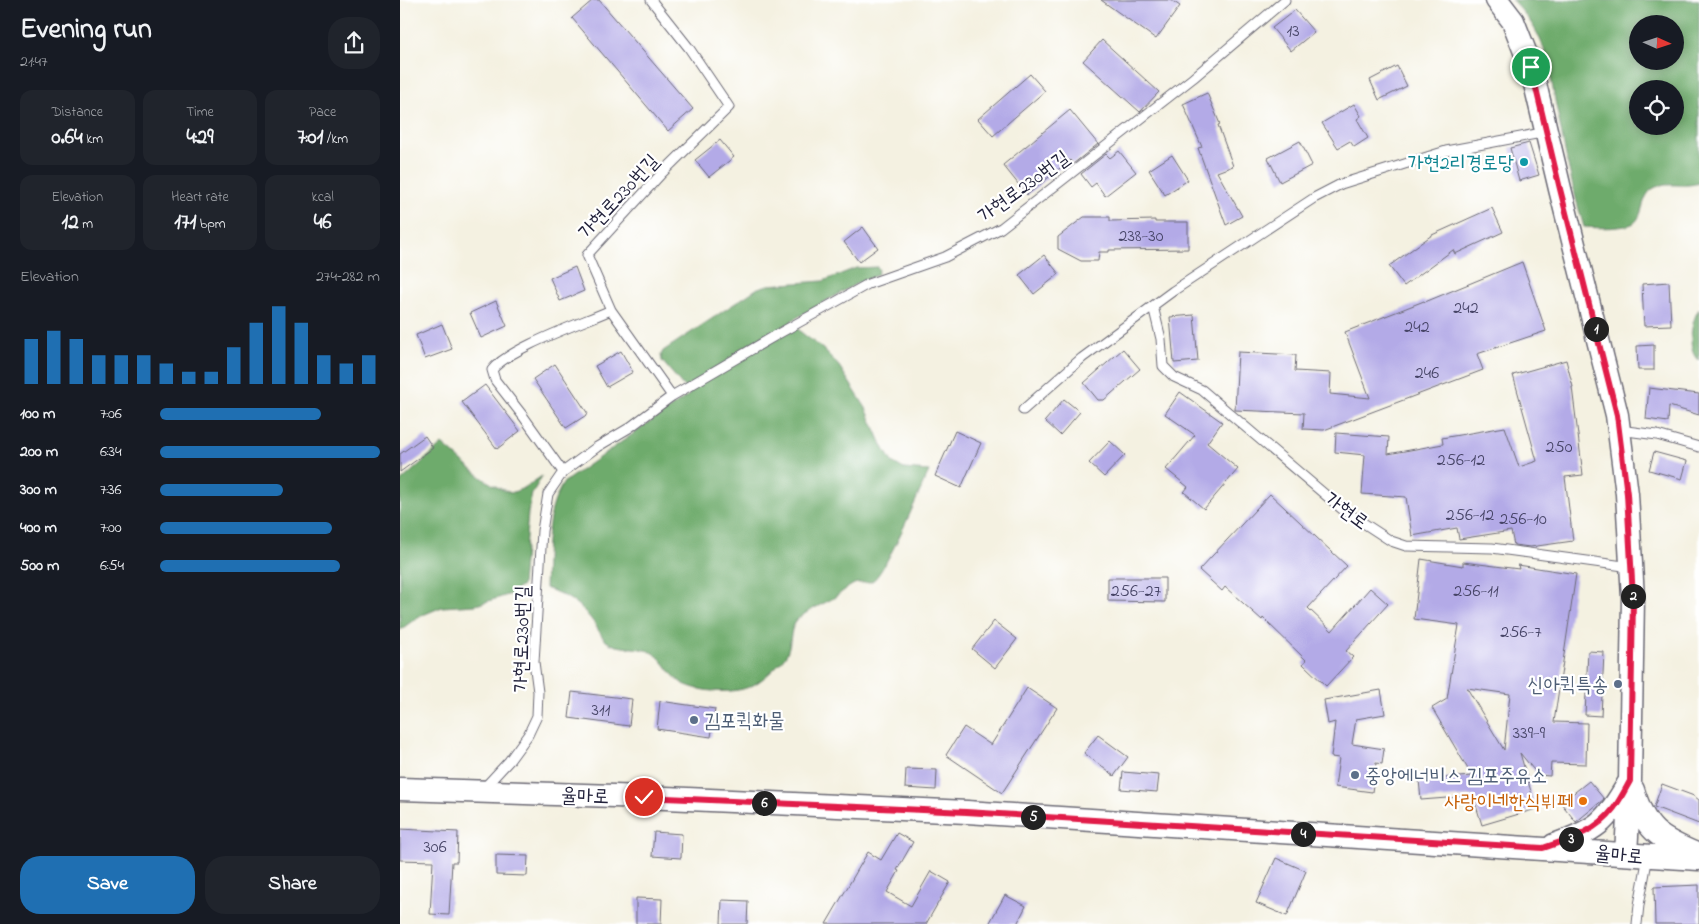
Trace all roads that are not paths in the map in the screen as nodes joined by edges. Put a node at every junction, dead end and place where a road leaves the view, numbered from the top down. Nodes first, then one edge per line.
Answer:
1 (651, 0) edge
2 (1285, 0) edge
3 (1497, 0) edge
4 (1547, 132) junction
5 (1152, 306) junction
6 (611, 310) junction
7 (672, 396) junction
8 (1023, 410) dead end
9 (1619, 430) junction
10 (1699, 446) edge
11 (564, 472) junction
12 (1631, 567) junction
13 (1630, 781) junction
14 (400, 789) edge
15 (481, 792) junction
16 (1543, 848) junction
17 (1626, 854) junction
18 (1699, 855) edge
19 (1648, 856) junction
20 (1699, 859) edge
21 (1637, 924) edge

1 - 6 lane, 가현로230번길
2 - 7 lane, 가현로230번길
3 - 4 street
4 - 5 lane
4 - 9 street
5 - 8 lane
5 - 12 lane, 가현로
6 - 7 lane, 가현로230번길
6 - 11 lane
7 - 11 lane, 가현로230번길
9 - 10 lane
9 - 12 street
11 - 15 lane, 가현로230번길
12 - 13 street
13 - 16 street
13 - 17 street
13 - 18 street
14 - 15 street, 율마로
15 - 16 street, 율마로
16 - 17 street, 율마로
17 - 19 street, 율마로
19 - 20 street, 율마로
19 - 21 lane

